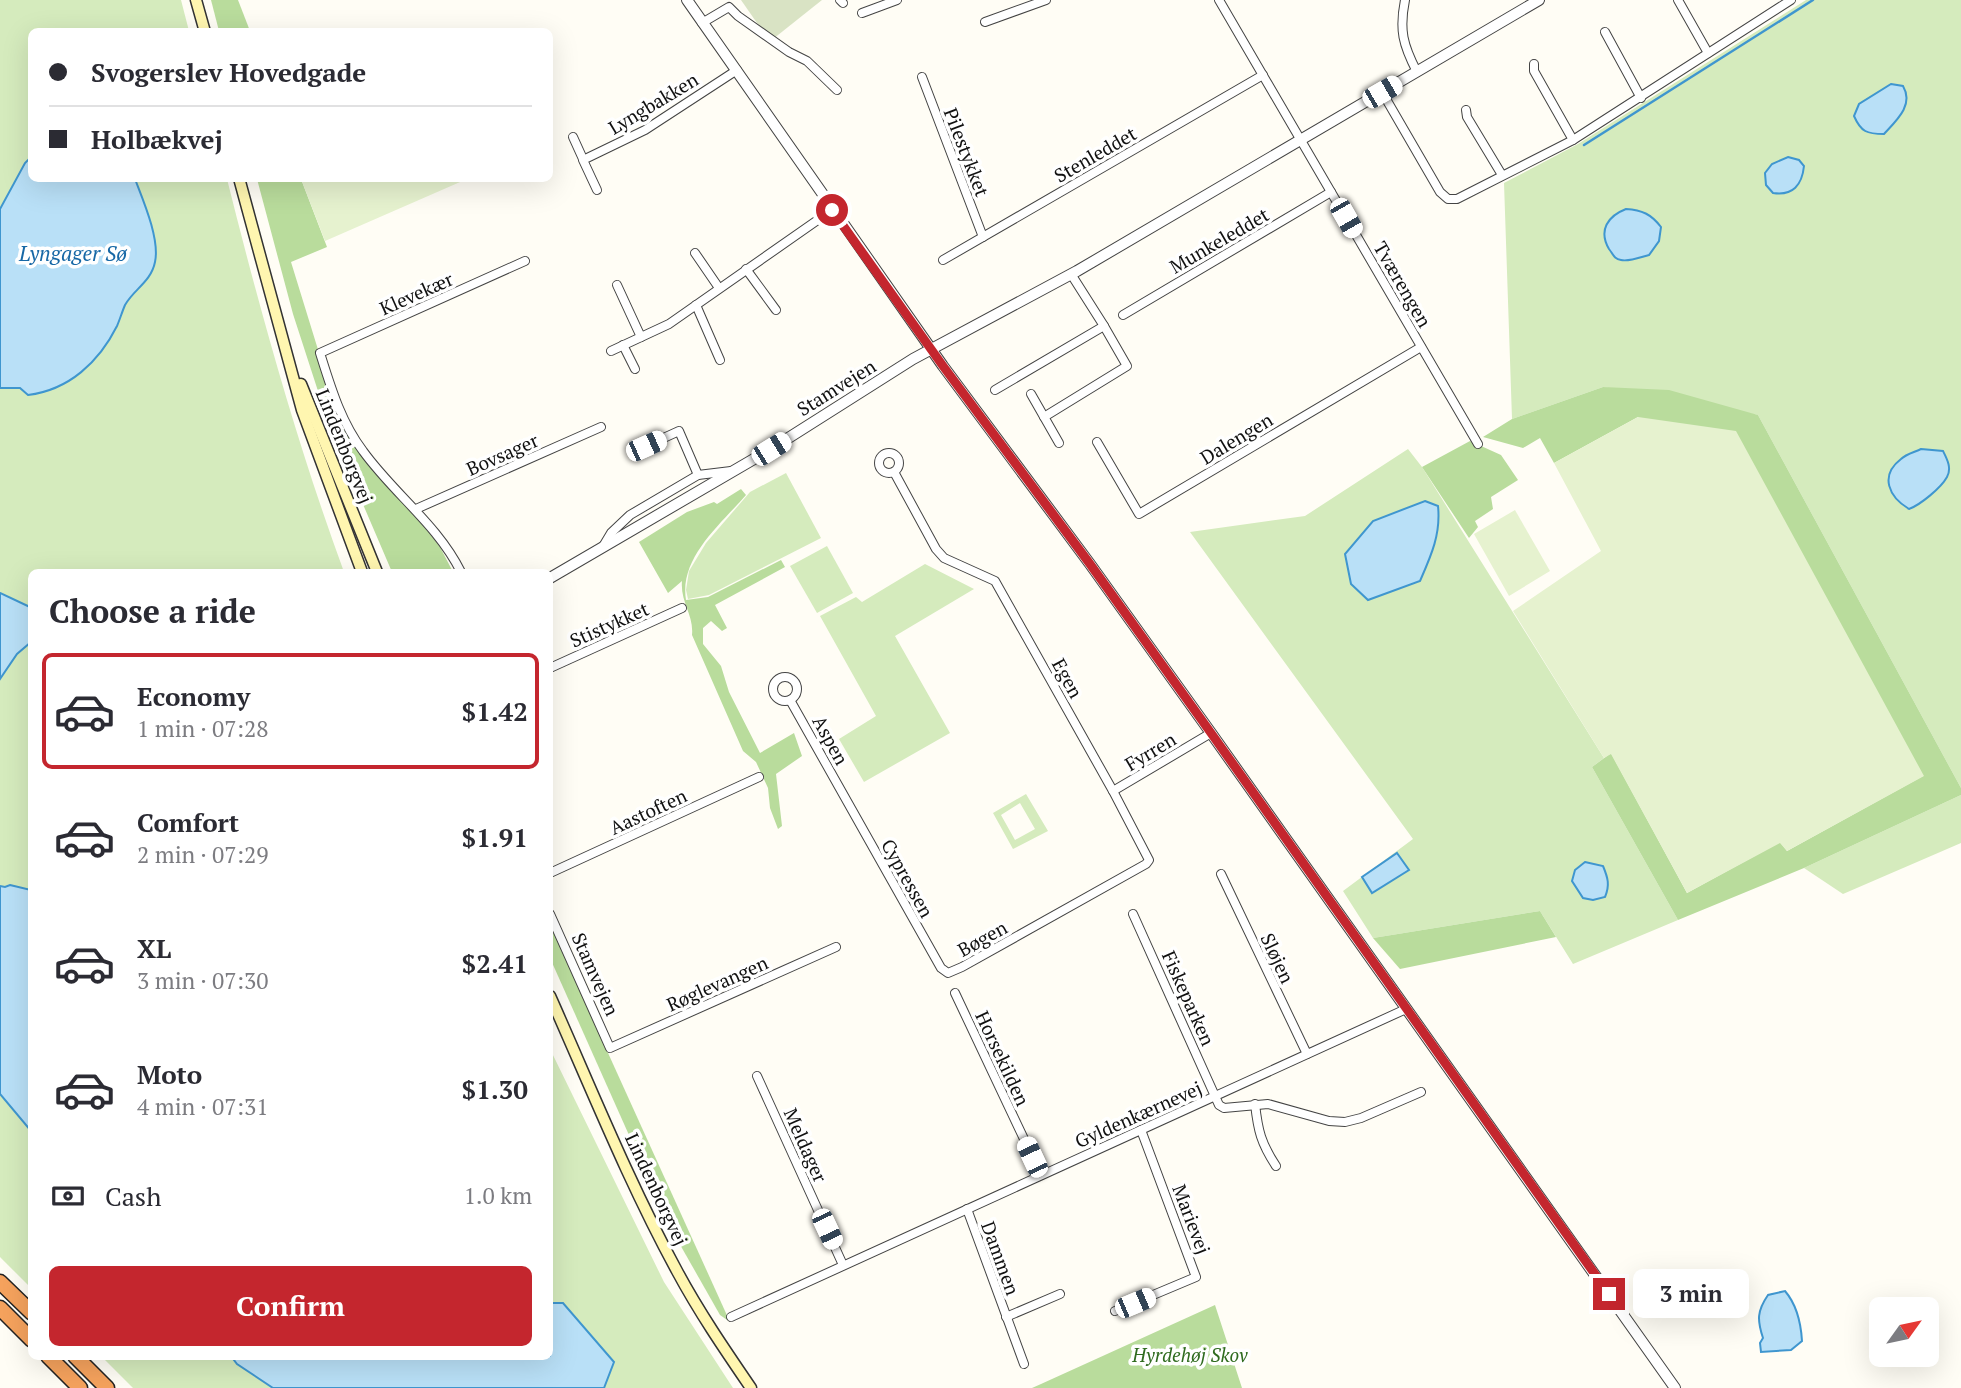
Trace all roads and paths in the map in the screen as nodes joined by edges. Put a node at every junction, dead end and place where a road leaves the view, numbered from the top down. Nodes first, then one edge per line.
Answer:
1 (687, 0) edge
2 (897, 0) edge
3 (1046, 0) edge
4 (1219, 0) edge
5 (1405, 0) edge
6 (1539, 0) edge
7 (1678, 0) edge
8 (1791, 0) edge
9 (197, 4) edge
10 (1775, 4) edge
11 (862, 13) dead end
12 (985, 22) dead end
13 (702, 23) junction
14 (203, 28) edge
15 (1605, 32) dead end
16 (1708, 53) junction
17 (1534, 64) dead end
18 (737, 70) junction
19 (1417, 72) junction
20 (1263, 75) junction
21 (922, 77) dead end
22 (837, 90) dead end
23 (1382, 92) junction
24 (1641, 98) junction
25 (1465, 110) dead end
26 (573, 137) dead end
27 (1301, 140) junction
28 (1573, 140) junction
29 (583, 159) junction
30 (1502, 175) junction
31 (242, 182) edge
32 (597, 190) dead end
33 (1331, 192) junction
34 (832, 210) junction
35 (983, 237) junction
36 (695, 253) dead end
37 (943, 260) dead end
38 (525, 261) dead end
39 (746, 269) junction
40 (1071, 274) junction
41 (617, 285) dead end
42 (719, 288) junction
43 (696, 305) junction
44 (776, 310) dead end
45 (1123, 314) dead end
46 (1104, 326) junction
47 (281, 333) junction
48 (641, 337) junction
49 (623, 345) junction
50 (1421, 346) junction
51 (931, 349) junction
52 (611, 351) dead end
53 (720, 360) dead end
54 (635, 369) dead end
55 (995, 390) dead end
56 (1031, 394) dead end
57 (1044, 417) junction
58 (601, 427) dead end
59 (1097, 442) dead end
60 (1059, 443) dead end
61 (1478, 444) dead end
62 (646, 446) dead end
63 (734, 471) junction
64 (894, 472) dead end
65 (698, 475) junction
66 (416, 509) junction
67 (603, 548) junction
68 (361, 569) edge
69 (376, 569) edge
70 (459, 569) edge
71 (553, 576) edge
72 (682, 608) dead end
73 (553, 667) edge
74 (790, 700) dead end
75 (1211, 733) junction
76 (759, 777) dead end
77 (1113, 791) junction
78 (844, 796) joint
79 (553, 872) edge
80 (1221, 874) dead end
81 (1100, 889) joint
82 (1133, 914) dead end
83 (553, 921) edge
84 (836, 947) dead end
85 (948, 973) joint
86 (955, 993) dead end
87 (553, 1003) edge
88 (1406, 1009) junction
89 (610, 1048) joint
90 (1307, 1054) junction
91 (757, 1076) dead end
92 (1420, 1092) dead end
93 (1216, 1096) junction
94 (1255, 1104) junction
95 (1141, 1130) junction
96 (1276, 1166) dead end
97 (1041, 1175) junction
98 (967, 1209) junction
99 (844, 1265) junction
100 (0, 1282) edge
101 (1060, 1294) dead end
102 (0, 1308) edge
103 (28, 1309) edge
104 (1115, 1311) dead end
105 (731, 1317) dead end
106 (1006, 1317) junction
107 (28, 1336) edge
108 (52, 1360) edge
109 (79, 1360) edge
110 (1024, 1364) dead end
111 (80, 1388) edge
112 (107, 1388) edge
113 (751, 1388) edge
114 (1675, 1388) edge

1 - 13 street
2 - 11 street
3 - 12 street
4 - 20 street, Tværengen
5 - 19 street
6 - 19 street, Stamvejen
7 - 16 street
8 - 10 street
9 - 14 main road
10 - 16 street
13 - 18 street
13 - 22 street
15 - 24 street
16 - 24 street
17 - 28 street
18 - 29 street, Lyngbakken
18 - 34 street
19 - 23 street, Stamvejen
20 - 27 street, Tværengen
20 - 35 street, Stenleddet
21 - 35 street, Pilestykket
23 - 27 street, Stamvejen
23 - 30 street
24 - 28 street
25 - 30 street
26 - 29 street
27 - 33 street, Tværengen
27 - 40 street, Stamvejen
28 - 30 street
29 - 32 street
31 - 47 main road, Lindenborgvej
33 - 45 street, Munkeleddet
33 - 50 street, Tværengen
34 - 39 street
34 - 51 street
35 - 37 street, Stenleddet
36 - 42 street
38 - 66 street, Klevekær
39 - 42 street
39 - 44 street
40 - 46 street
40 - 51 street, Stamvejen
41 - 48 street
42 - 43 street
43 - 48 street
43 - 53 street
46 - 55 street
46 - 57 street
47 - 68 main road, Lindenborgvej
47 - 69 main road, Lindenborgvej
48 - 49 street
49 - 52 street
49 - 54 street
50 - 59 street, Dalengen
50 - 61 street, Tværengen
51 - 63 street, Stamvejen
51 - 75 street
56 - 57 street
57 - 60 street
58 - 66 street, Bovsager
62 - 65 street
63 - 65 street
63 - 67 street, Stamvejen
64 - 77 street, Egen
65 - 67 street
66 - 70 street
67 - 71 street, Stamvejen
72 - 73 street, Stistykket
74 - 78 street, Aspen
75 - 77 street, Fyrren
75 - 88 street
76 - 79 street, Aastoften
77 - 81 street, Fyrren
78 - 85 street, Cypressen
80 - 90 street, Sløjen
81 - 85 street, Bøgen
82 - 93 street, Fiskeparken
83 - 89 street, Stamvejen
84 - 89 street, Røglevangen
86 - 97 street, Horsekilden
87 - 113 main road, Lindenborgvej
88 - 90 street, Gyldenkærnevej
88 - 114 street
90 - 93 street, Gyldenkærnevej
91 - 99 street, Meldager
92 - 94 street
93 - 94 street
93 - 95 street, Gyldenkærnevej
94 - 96 street
95 - 97 street, Gyldenkærnevej
95 - 104 street, Marievej
97 - 98 street, Gyldenkærnevej
98 - 99 street, Gyldenkærnevej
98 - 106 street, Dammen
99 - 105 street, Gyldenkærnevej
100 - 103 highway
101 - 106 street, Dammen
102 - 107 highway
106 - 110 street, Dammen
108 - 111 highway
109 - 112 highway

